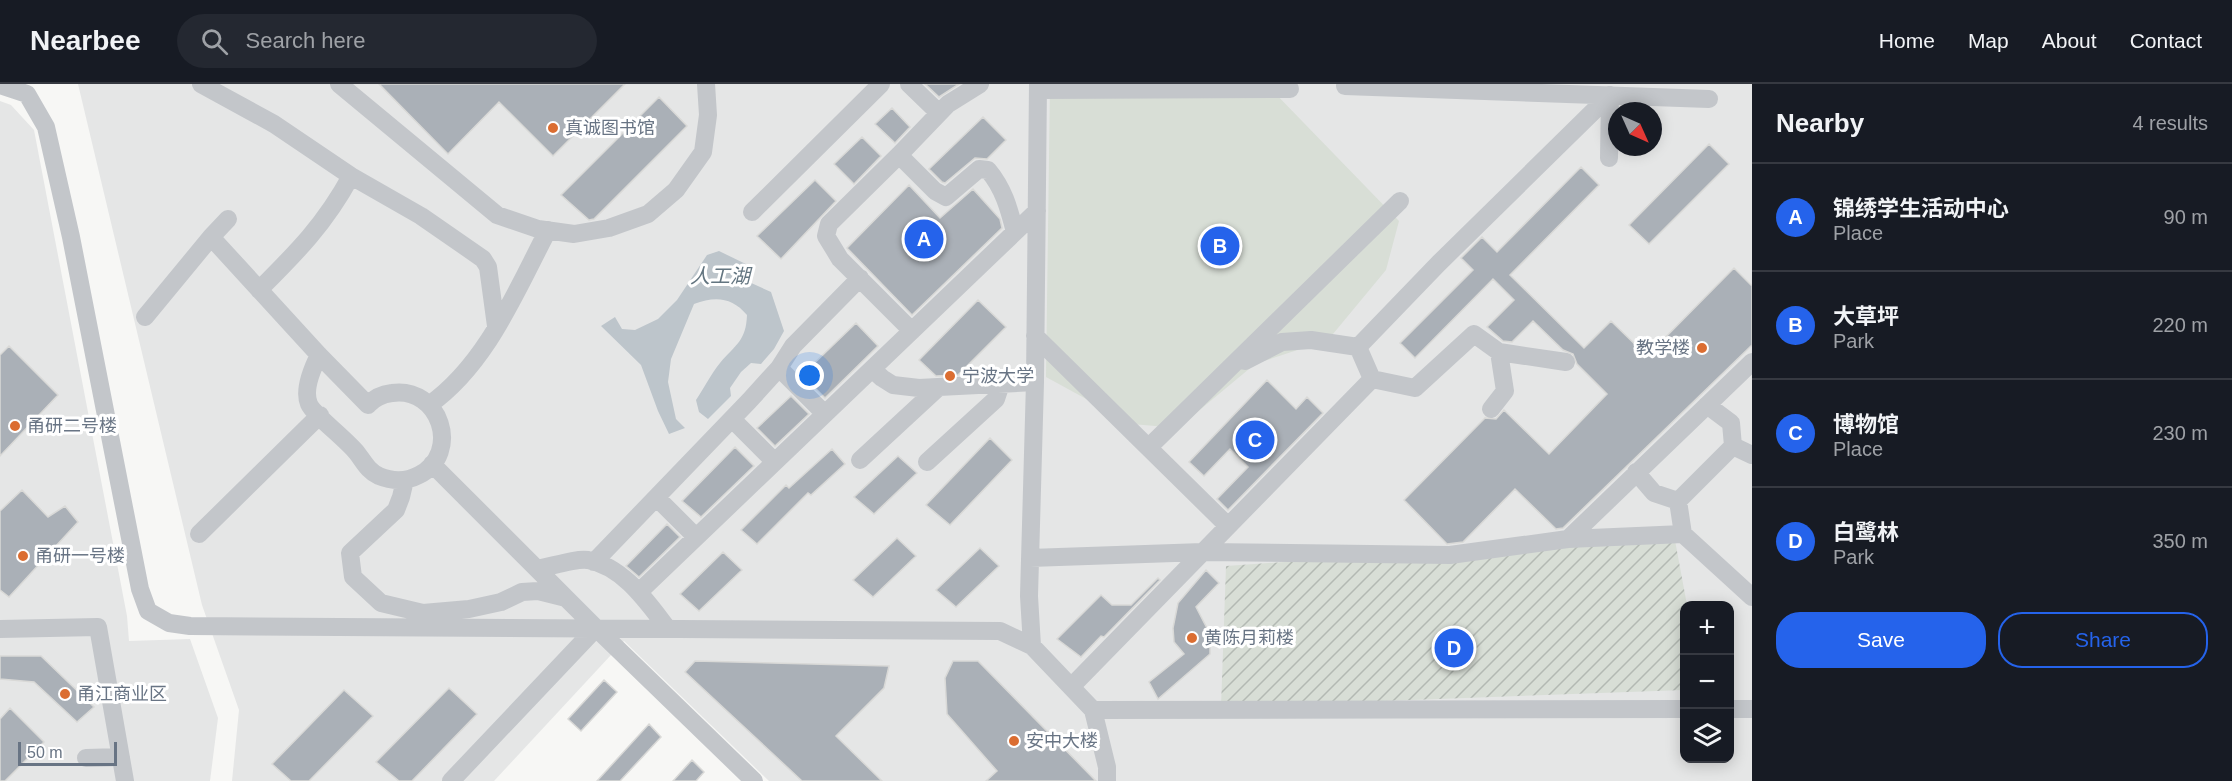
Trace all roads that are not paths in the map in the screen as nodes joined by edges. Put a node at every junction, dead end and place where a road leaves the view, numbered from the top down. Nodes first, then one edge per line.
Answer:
1 (201, 84) edge
2 (339, 84) edge
3 (706, 84) edge
4 (881, 84) edge
5 (909, 84) edge
6 (980, 84) edge
7 (0, 85) edge
8 (1345, 86) dead end
9 (1038, 87) edge
10 (32, 89) edge
11 (1290, 89) dead end
12 (1603, 91) edge
13 (1709, 99) dead end
14 (939, 113) junction
15 (899, 155) junction
16 (1609, 158) dead end
17 (351, 176) junction
18 (1400, 201) dead end
19 (752, 212) dead end
20 (1037, 212) junction
21 (228, 219) dead end
22 (548, 230) junction
23 (1015, 232) junction
24 (211, 237) junction
25 (860, 278) junction
26 (259, 290) junction
27 (145, 317) dead end
28 (496, 326) junction
29 (912, 331) junction
30 (1035, 336) junction
31 (1358, 347) junction
32 (1499, 352) junction
33 (319, 355) junction
34 (1566, 362) dead end
35 (1752, 362) edge
36 (779, 368) junction
37 (872, 369) junction
38 (1227, 371) junction
39 (1372, 379) junction
40 (1035, 382) junction
41 (1001, 384) junction
42 (939, 387) junction
43 (429, 405) junction
44 (1707, 405) junction
45 (1491, 409) dead end
46 (825, 414) junction
47 (320, 415) junction
48 (732, 419) junction
49 (1733, 446) junction
50 (1149, 447) junction
51 (1752, 455) edge
52 (860, 460) dead end
53 (775, 462) junction
54 (927, 462) dead end
55 (432, 464) junction
56 (1636, 472) junction
57 (405, 480) junction
58 (657, 498) junction
59 (1678, 501) junction
60 (1228, 526) junction
61 (199, 534) dead end
62 (1683, 534) junction
63 (696, 537) junction
64 (1568, 539) junction
65 (1203, 552) junction
66 (1030, 558) junction
67 (594, 562) junction
68 (537, 569) junction
69 (639, 592) junction
70 (1752, 597) edge
71 (566, 598) junction
72 (596, 628) junction
73 (0, 629) edge
74 (668, 629) junction
75 (1032, 646) junction
76 (1071, 687) junction
77 (1734, 709) edge
78 (1752, 709) edge
79 (1094, 710) junction
80 (1680, 710) edge
81 (121, 757) junction
82 (86, 758) dead end
83 (1107, 774) edge
84 (125, 781) edge
85 (451, 781) edge
86 (754, 781) edge

1 - 17 street
2 - 22 street
3 - 22 street
4 - 19 street
5 - 14 street
6 - 14 street
7 - 10 street
8 - 12 street
9 - 11 street
9 - 20 street
10 - 72 street
12 - 13 street
12 - 16 street
12 - 31 street
14 - 15 street
15 - 23 street
15 - 25 street
17 - 26 street
17 - 28 street
18 - 38 street
20 - 23 street
20 - 30 street
21 - 24 street
22 - 28 street
23 - 29 street
24 - 26 street
24 - 27 street
25 - 29 street
25 - 36 street
26 - 33 street
28 - 43 street
29 - 37 street
30 - 40 street
30 - 50 street
31 - 38 street
31 - 39 street
32 - 34 street
32 - 39 street
32 - 45 street
33 - 43 street
33 - 47 street
35 - 44 street
36 - 46 street
36 - 48 street
37 - 42 street
37 - 46 street
38 - 50 street
39 - 60 street
40 - 41 street
40 - 66 street
41 - 42 street
41 - 54 street
42 - 52 street
43 - 55 street
44 - 49 street
44 - 56 street
46 - 53 street
47 - 57 street
47 - 61 street
48 - 53 street
48 - 58 street
49 - 51 street
49 - 59 street
50 - 60 street
53 - 63 street
55 - 57 street
55 - 68 street
56 - 59 street
56 - 64 street
57 - 71 street
58 - 63 street
58 - 67 street
59 - 62 street
60 - 65 street
62 - 64 street
62 - 70 street
63 - 69 street
64 - 65 street
65 - 66 street
65 - 76 street
66 - 75 street
67 - 68 street
67 - 69 street
68 - 71 street
69 - 74 street
71 - 72 street
72 - 74 street
72 - 85 street
72 - 86 street
73 - 81 street
74 - 75 street
75 - 76 street
76 - 79 street
77 - 78 street
79 - 80 street
79 - 83 street
81 - 82 street
81 - 84 street

